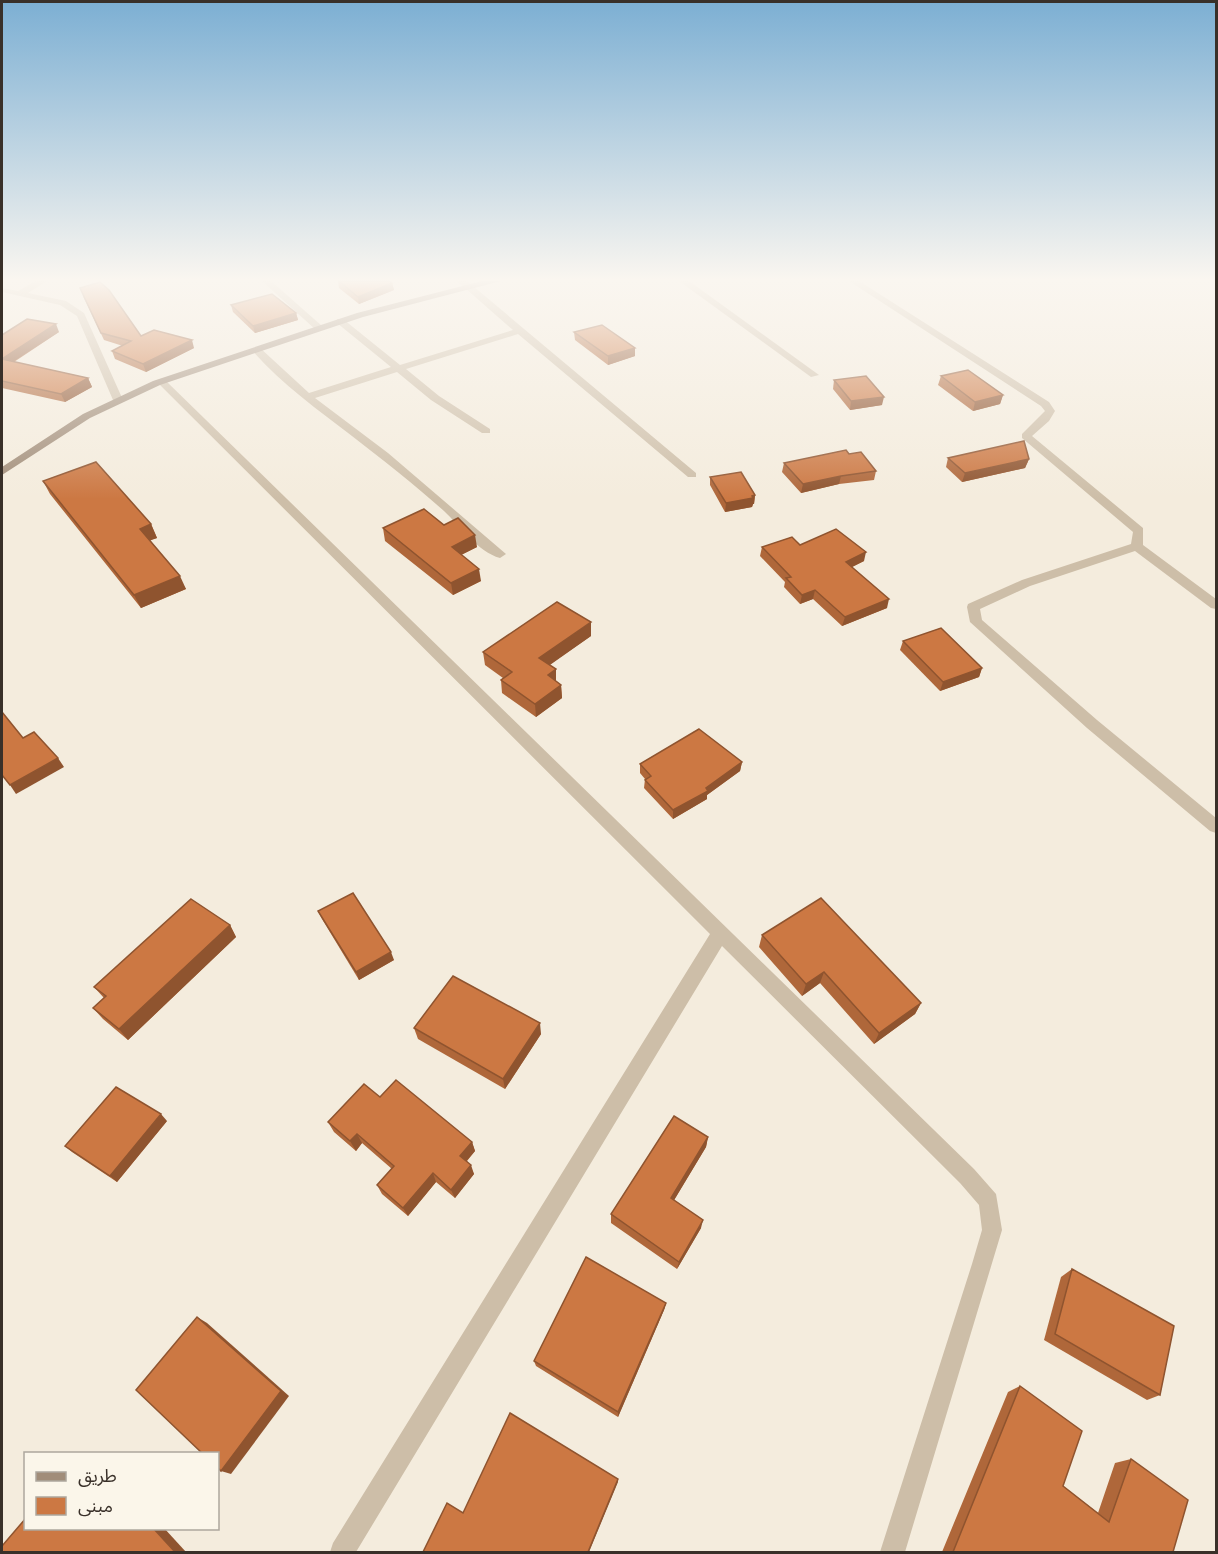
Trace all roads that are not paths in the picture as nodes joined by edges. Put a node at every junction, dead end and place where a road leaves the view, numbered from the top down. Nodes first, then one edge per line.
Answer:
1 (98, 354) edge
2 (241, 354) edge
3 (262, 354) edge
4 (380, 354) edge
5 (446, 354) edge
6 (546, 354) edge
7 (784, 354) edge
8 (966, 354) edge
9 (399, 369) junction
10 (814, 375) dead end
11 (162, 382) junction
12 (307, 397) junction
13 (118, 400) junction
14 (486, 431) dead end
15 (2, 472) edge
16 (692, 475) dead end
17 (1137, 546) junction
18 (500, 554) dead end
19 (1216, 605) edge
20 (1216, 827) edge
21 (721, 932) junction
22 (342, 1552) edge
23 (893, 1552) edge

1 - 13 street
2 - 11 street
3 - 12 street
4 - 9 street
5 - 9 street
6 - 16 street
7 - 10 street
8 - 17 street
9 - 12 street
9 - 14 street
11 - 13 street
11 - 21 street
12 - 18 street
13 - 15 street
17 - 19 street
17 - 20 street
21 - 22 street
21 - 23 street

